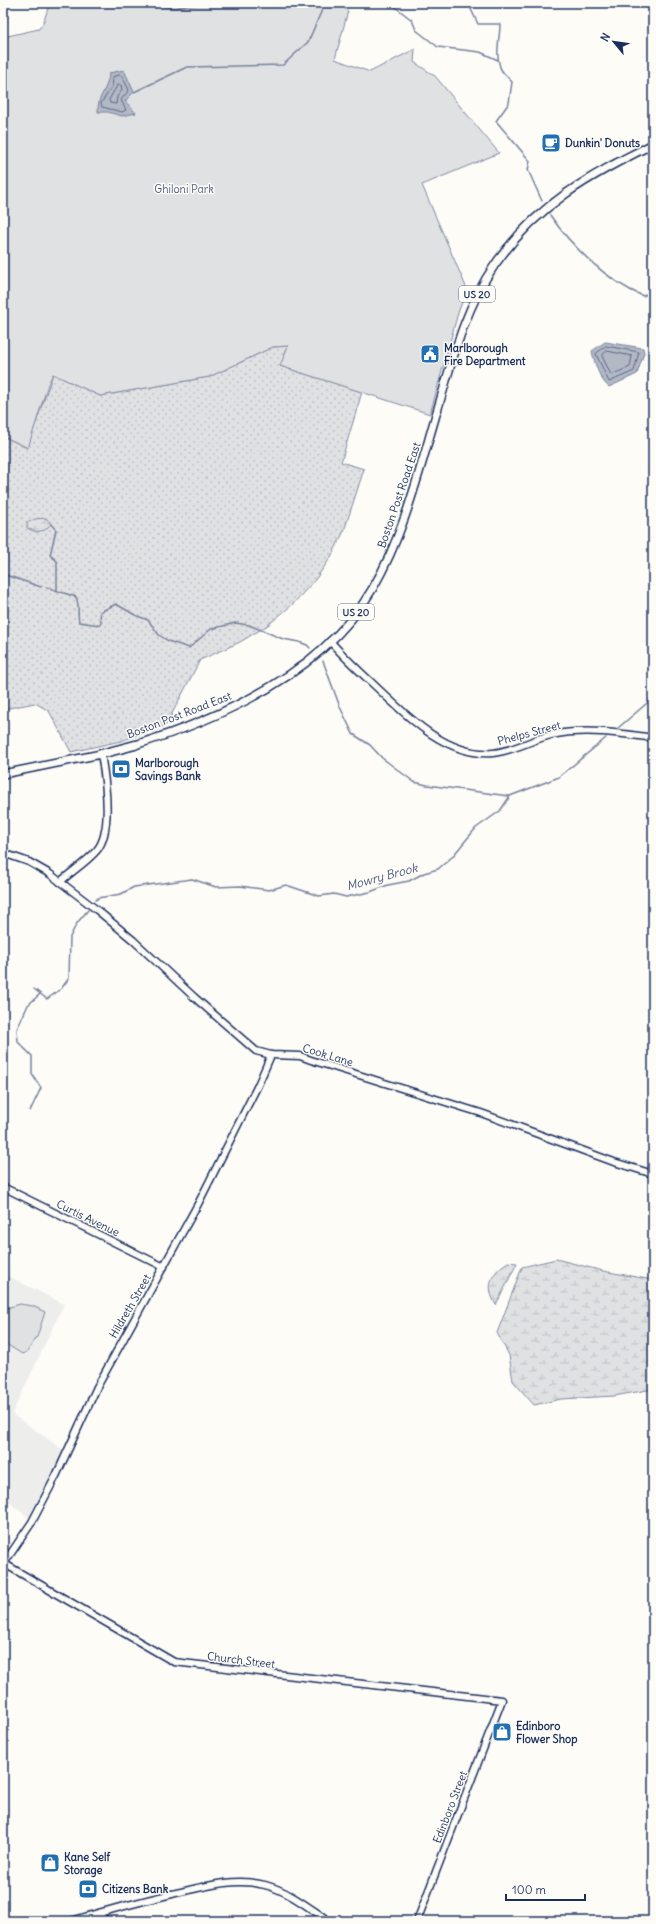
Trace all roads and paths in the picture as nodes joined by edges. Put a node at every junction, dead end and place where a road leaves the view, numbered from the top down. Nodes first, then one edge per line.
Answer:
1 (653, 144) edge
2 (330, 641) junction
3 (653, 738) edge
4 (135, 745) joint
5 (101, 754) junction
6 (3, 774) edge
7 (3, 853) edge
8 (60, 882) junction
9 (271, 1055) junction
10 (653, 1174) edge
11 (3, 1188) edge
12 (164, 1267) junction
13 (3, 1564) edge
14 (502, 1700) joint
15 (96, 1914) junction
16 (72, 1921) edge
17 (108, 1921) edge
18 (329, 1921) edge
19 (417, 1921) edge

1 - 2 main road, Boston Post Road East / US 20
2 - 3 street, Phelps Street
2 - 4 main road, Boston Post Road East / US 20
4 - 5 highway, Boston Post Road East / US 20
5 - 6 main road, Boston Post Road East / US 20
5 - 8 street
7 - 8 street, Cook Lane
8 - 9 street, Cook Lane
9 - 10 street, Cook Lane
9 - 12 street, Hildreth Street
11 - 12 street, Curtis Avenue
12 - 13 street, Hildreth Street
13 - 14 street, Church Street
14 - 19 street, Edinboro Street
15 - 16 street
15 - 17 street
15 - 18 street

